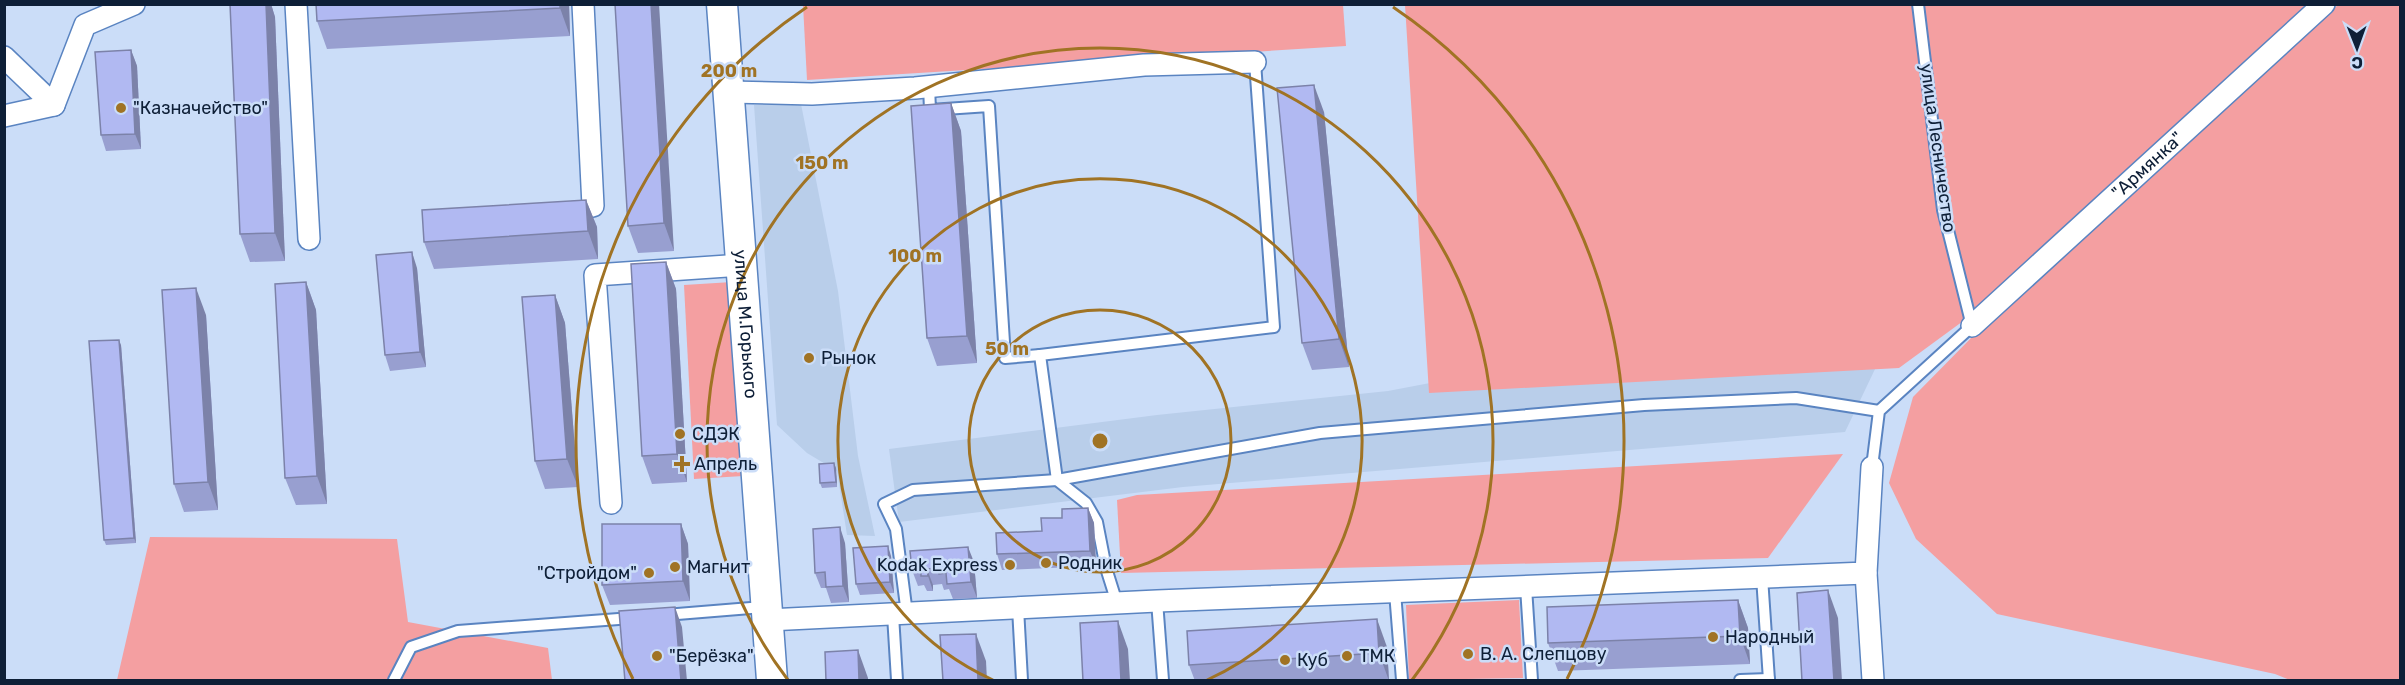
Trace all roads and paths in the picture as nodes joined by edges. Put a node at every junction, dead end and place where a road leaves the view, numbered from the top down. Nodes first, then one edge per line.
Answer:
1 (296, 4) edge
2 (583, 4) edge
3 (722, 4) edge
4 (1918, 4) edge
5 (2324, 4) edge
6 (130, 5) edge
7 (4, 57) edge
8 (1255, 62) joint
9 (929, 86) junction
10 (729, 92) junction
11 (54, 105) junction
12 (4, 116) edge
13 (593, 206) dead end
14 (309, 239) dead end
15 (742, 265) junction
16 (1972, 326) junction
17 (1040, 355) junction
18 (1879, 411) junction
19 (1872, 466) joint
20 (1057, 480) junction
21 (611, 503) dead end
22 (1866, 573) junction
23 (1762, 577) junction
24 (1526, 586) junction
25 (1395, 592) junction
26 (1157, 601) junction
27 (1117, 603) junction
28 (1018, 608) junction
29 (767, 614) junction
30 (900, 614) junction
31 (1769, 680) edge
32 (394, 681) edge
33 (772, 681) edge
34 (897, 681) edge
35 (1022, 681) edge
36 (1163, 681) edge
37 (1402, 681) edge
38 (1532, 681) edge
39 (1740, 681) edge
40 (1873, 681) edge

1 - 14 street
2 - 13 street
3 - 10 main road, улица М.Горького
4 - 16 lane, улица Лесничество
5 - 16 street, "Армянка"
6 - 11 street
7 - 11 street
8 - 9 street
8 - 17 lane
9 - 10 street
9 - 17 lane
10 - 15 main road, улица М.Горького
11 - 12 street
15 - 21 street
15 - 29 main road, улица М.Горького
16 - 18 lane
17 - 20 lane
18 - 19 lane
18 - 20 lane
19 - 22 street
20 - 27 lane
20 - 30 lane
22 - 23 street
22 - 40 street
23 - 24 street
23 - 31 lane
24 - 25 street
24 - 38 lane
25 - 26 street
25 - 37 lane
26 - 27 street
26 - 36 lane
27 - 28 street
28 - 30 street
28 - 35 lane
29 - 30 street
29 - 32 lane
29 - 33 main road, улица М.Горького
30 - 34 lane
31 - 39 lane

